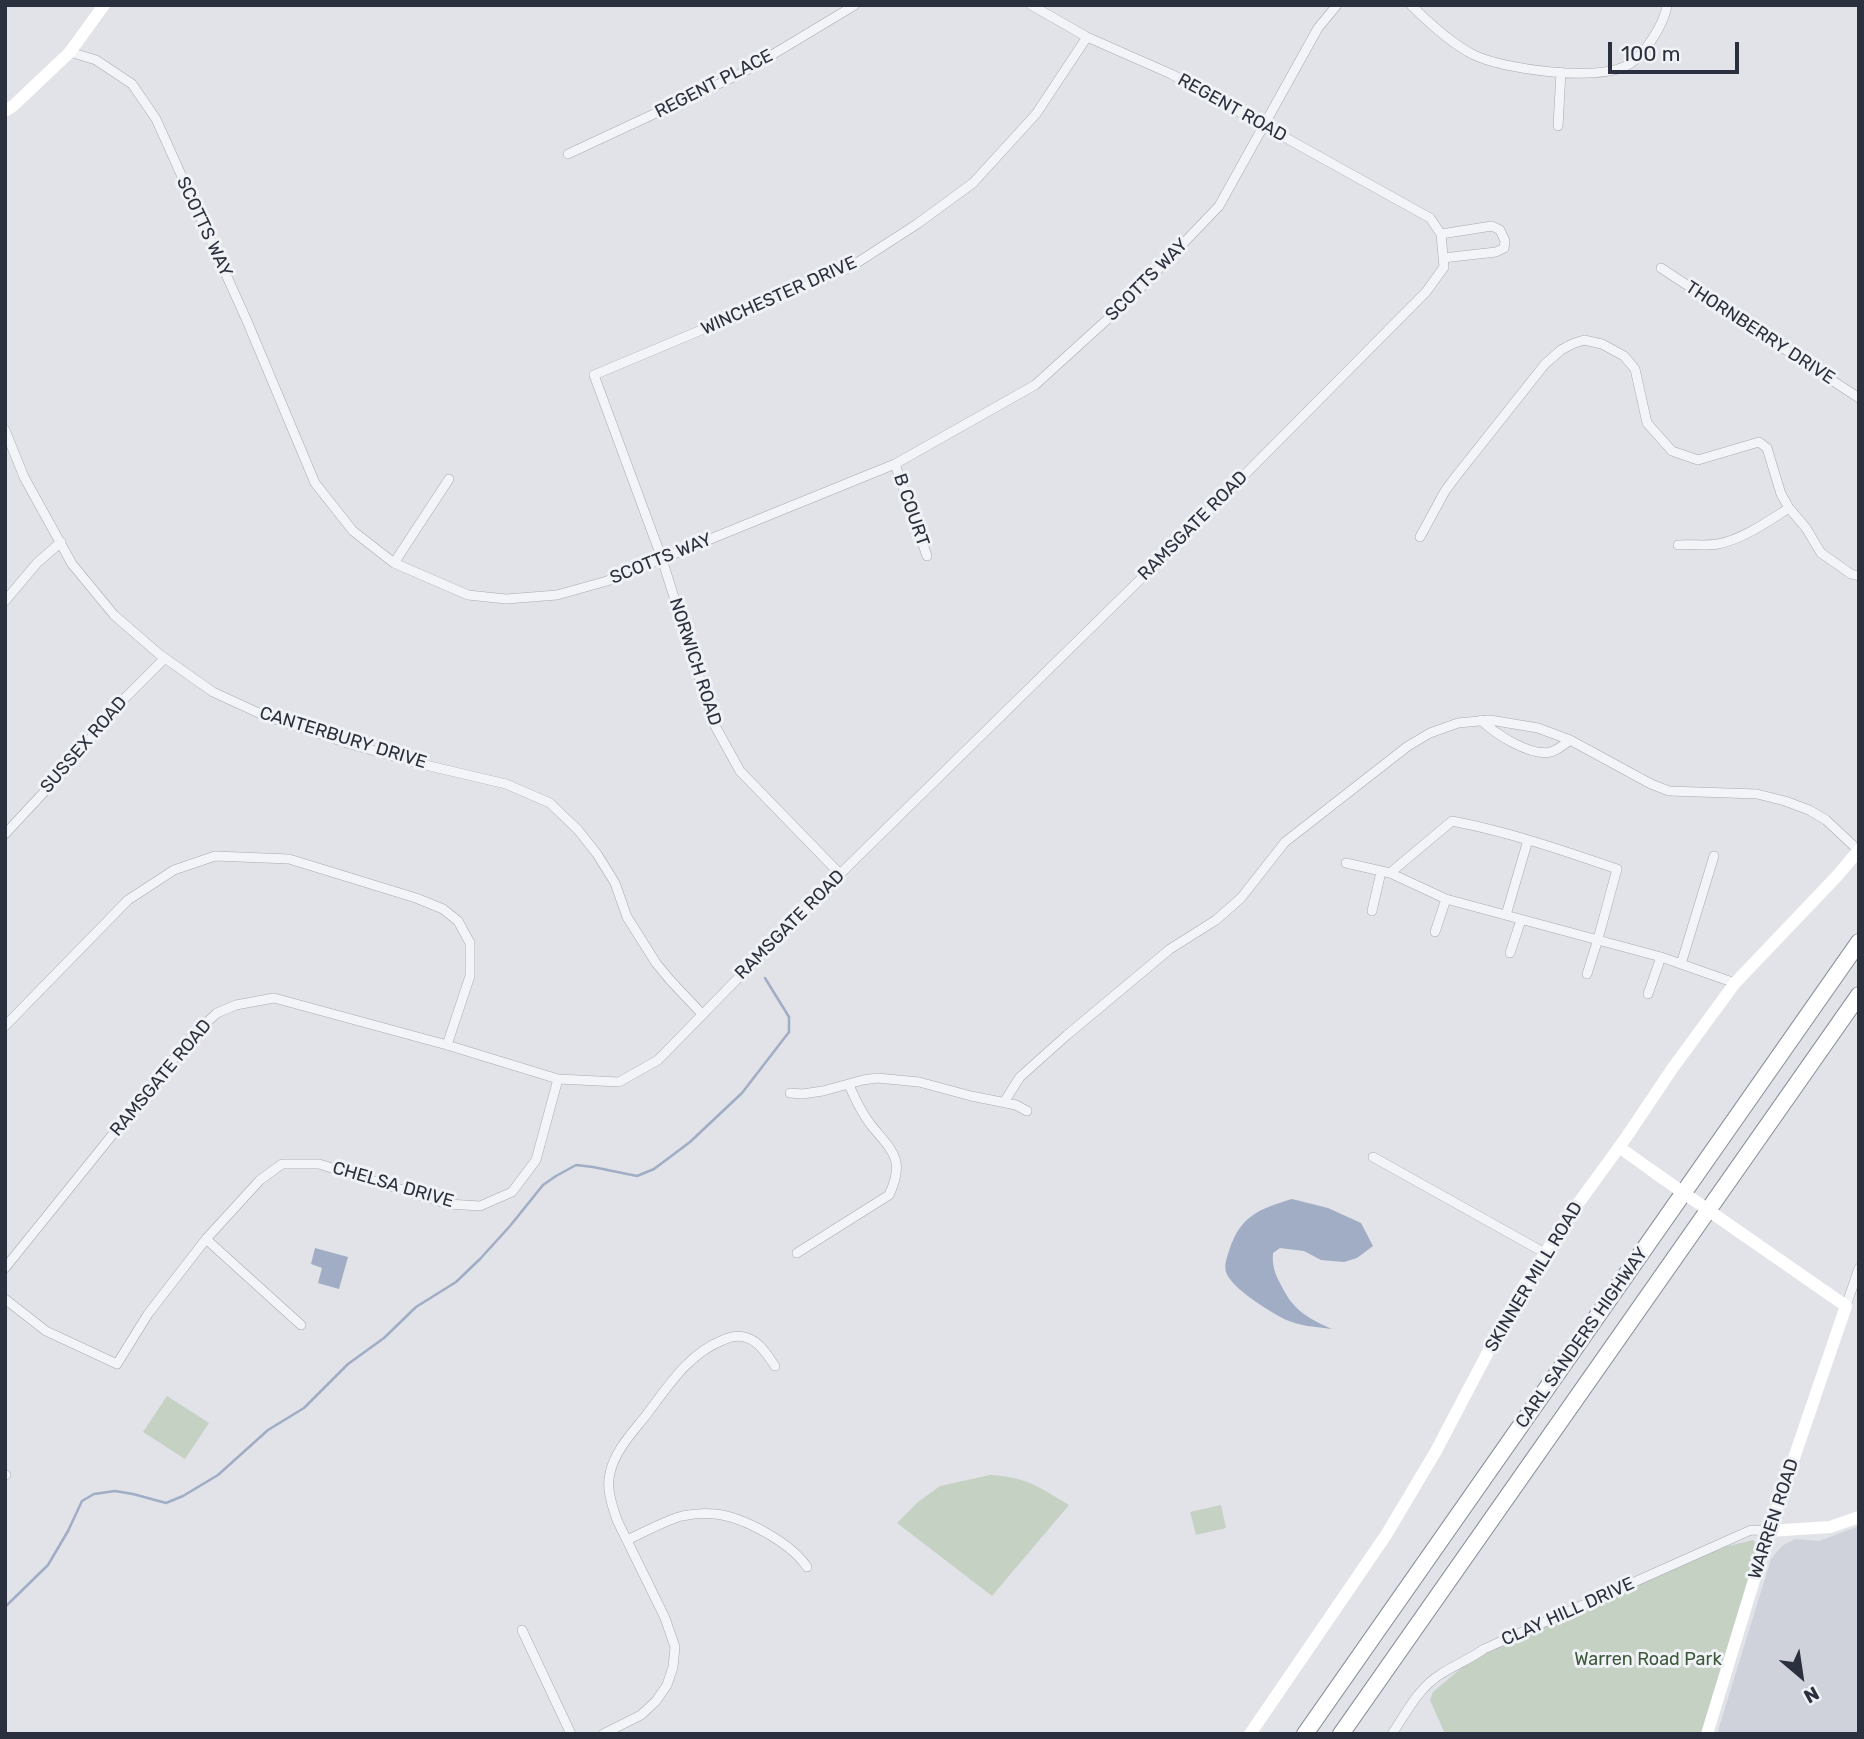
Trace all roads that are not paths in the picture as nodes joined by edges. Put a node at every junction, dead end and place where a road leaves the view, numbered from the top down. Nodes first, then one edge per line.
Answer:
1 (104, 5) edge
2 (855, 5) edge
3 (1031, 5) edge
4 (1337, 5) edge
5 (1411, 5) edge
6 (1667, 5) edge
7 (1087, 37) junction
8 (70, 51) junction
9 (1561, 72) junction
10 (5, 111) edge
11 (1263, 125) junction
12 (1558, 126) dead end
13 (568, 155) dead end
14 (1430, 218) joint
15 (1441, 234) junction
16 (1443, 258) junction
17 (1661, 268) dead end
18 (594, 375) joint
19 (1859, 398) edge
20 (5, 430) edge
21 (895, 464) junction
22 (449, 479) dead end
23 (1789, 508) junction
24 (1420, 537) dead end
25 (61, 542) junction
26 (1678, 545) dead end
27 (927, 556) dead end
28 (662, 559) junction
29 (394, 563) junction
30 (1859, 576) edge
31 (5, 601) edge
32 (165, 658) junction
33 (1481, 720) junction
34 (1570, 740) junction
35 (5, 834) edge
36 (1528, 840) junction
37 (1859, 850) edge
38 (1714, 856) dead end
39 (1346, 863) dead end
40 (1386, 872) junction
41 (840, 874) junction
42 (1446, 899) junction
43 (1372, 911) dead end
44 (1506, 915) junction
45 (1521, 919) junction
46 (1434, 932) dead end
47 (1598, 939) junction
48 (1859, 942) edge
49 (1510, 953) dead end
50 (1661, 957) junction
51 (1681, 964) junction
52 (1587, 974) dead end
53 (1735, 983) junction
54 (1648, 994) dead end
55 (1859, 995) edge
56 (702, 1014) junction
57 (5, 1026) edge
58 (447, 1045) junction
59 (558, 1079) junction
60 (849, 1085) junction
61 (790, 1093) dead end
62 (1004, 1102) junction
63 (1027, 1111) dead end
64 (1619, 1147) junction
65 (1373, 1157) dead end
66 (206, 1239) junction
67 (797, 1253) dead end
68 (1545, 1253) junction
69 (5, 1268) edge
70 (1859, 1268) edge
71 (5, 1299) edge
72 (1846, 1306) junction
73 (301, 1325) dead end
74 (775, 1366) dead end
75 (1859, 1517) edge
76 (1769, 1531) junction
77 (627, 1540) junction
78 (807, 1567) dead end
79 (522, 1630) dead end
80 (571, 1734) edge
81 (603, 1734) edge
82 (1250, 1734) edge
83 (1305, 1734) edge
84 (1341, 1734) edge
85 (1392, 1734) edge
86 (1707, 1734) edge

1 - 8 street
2 - 13 street, REGENT PLACE
3 - 7 street, REGENT ROAD
4 - 11 street, SCOTTS WAY
5 - 9 street
6 - 9 street
7 - 11 street, REGENT ROAD
7 - 18 street, WINCHESTER DRIVE
8 - 10 street
8 - 29 street, SCOTTS WAY
9 - 12 street
11 - 14 street, REGENT ROAD
11 - 21 street, SCOTTS WAY
14 - 15 street, RAMSGATE ROAD
15 - 16 street, RAMSGATE ROAD
15 - 16 street
16 - 41 street, RAMSGATE ROAD
17 - 19 street, THORNBERRY DRIVE
18 - 28 street, NORWICH ROAD
20 - 25 street, CANTERBURY DRIVE
21 - 27 street, B COURT
21 - 28 street, SCOTTS WAY
22 - 29 street
23 - 24 street
23 - 26 street
23 - 30 street
25 - 31 street
25 - 32 street, CANTERBURY DRIVE
28 - 29 street, SCOTTS WAY
28 - 41 street, NORWICH ROAD
32 - 35 street, SUSSEX ROAD
32 - 56 street, CANTERBURY DRIVE
33 - 34 street
33 - 34 street
33 - 62 street
34 - 37 street
36 - 40 street
36 - 44 street
36 - 47 street
37 - 53 street, SKINNER MILL ROAD
38 - 51 street
39 - 40 street
40 - 42 street
40 - 43 street
41 - 56 street, RAMSGATE ROAD
42 - 44 street
42 - 46 street
44 - 45 street
45 - 47 street
45 - 49 street
47 - 50 street
47 - 52 street
48 - 83 highway, CARL SANDERS HIGHWAY
50 - 51 street
50 - 54 street
51 - 53 street
53 - 64 street, SKINNER MILL ROAD
55 - 84 highway, CARL SANDERS HIGHWAY
56 - 59 street, RAMSGATE ROAD
57 - 58 street
58 - 59 street, RAMSGATE ROAD
58 - 69 street, RAMSGATE ROAD
59 - 66 street, CHELSA DRIVE
60 - 61 street
60 - 62 street
60 - 67 street
62 - 63 street
64 - 68 street, SKINNER MILL ROAD
64 - 72 street, bridge
65 - 68 street
66 - 71 street, CHELSA DRIVE
66 - 73 street
68 - 82 street, SKINNER MILL ROAD
70 - 72 street, WARREN ROAD
72 - 76 street, WARREN ROAD
74 - 77 street
75 - 76 street
76 - 85 street, CLAY HILL DRIVE
76 - 86 street, WARREN ROAD
77 - 78 street
77 - 81 street
79 - 80 street

